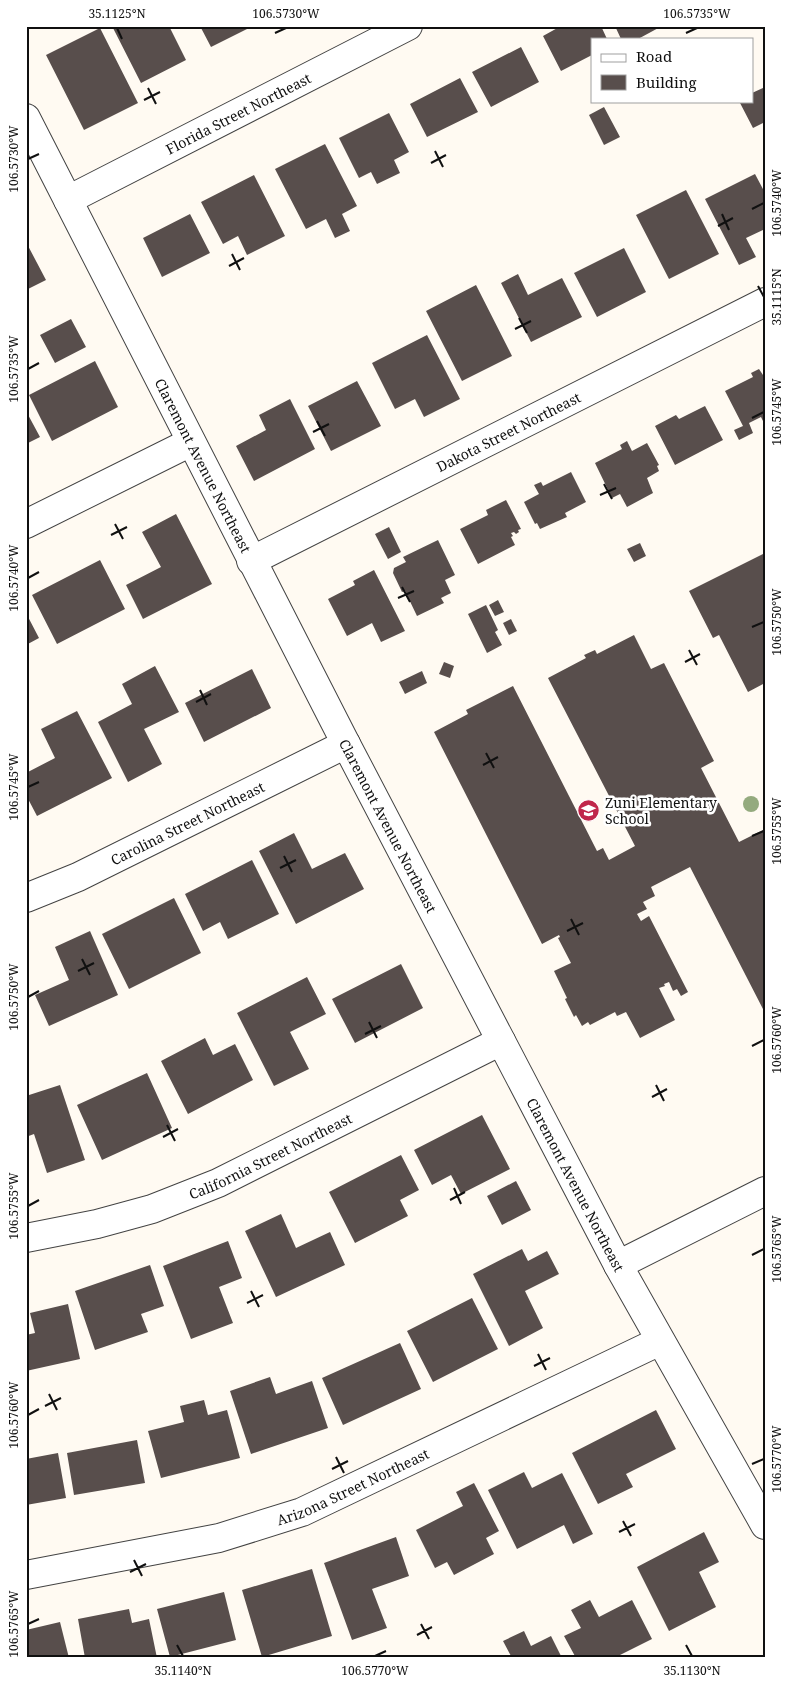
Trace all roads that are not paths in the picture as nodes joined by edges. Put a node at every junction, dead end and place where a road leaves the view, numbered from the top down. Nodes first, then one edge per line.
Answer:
1 (408, 26) edge
2 (30, 134) edge
3 (68, 200) junction
4 (765, 302) edge
5 (191, 442) junction
6 (26, 524) edge
7 (251, 560) junction
8 (346, 744) junction
9 (26, 898) edge
10 (501, 1041) junction
11 (765, 1191) edge
12 (26, 1238) edge
13 (618, 1265) junction
14 (660, 1341) junction
15 (765, 1525) edge
16 (26, 1575) edge

1 - 3 street, Florida Street Northeast
2 - 3 street, Claremont Avenue Northeast
3 - 5 street, Claremont Avenue Northeast
4 - 7 street, Dakota Street Northeast
5 - 6 street
5 - 7 street, Claremont Avenue Northeast
7 - 8 street, Claremont Avenue Northeast
8 - 9 street, Carolina Street Northeast
8 - 10 street, Claremont Avenue Northeast
10 - 12 street, California Street Northeast
10 - 13 street, Claremont Avenue Northeast
11 - 13 street
13 - 14 street, Claremont Avenue Northeast
14 - 15 street, Claremont Avenue Northeast
14 - 16 street, Arizona Street Northeast

